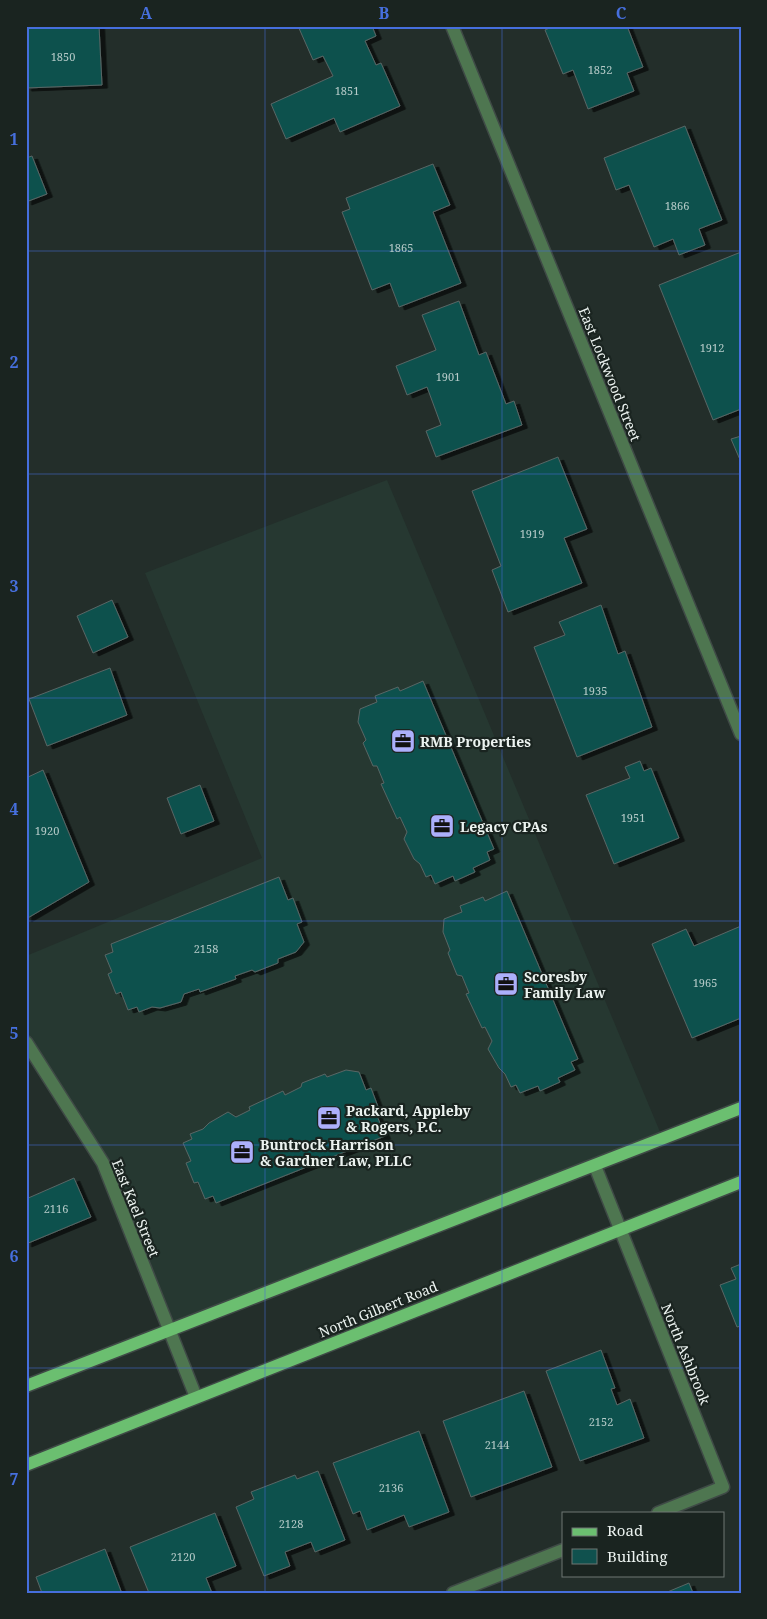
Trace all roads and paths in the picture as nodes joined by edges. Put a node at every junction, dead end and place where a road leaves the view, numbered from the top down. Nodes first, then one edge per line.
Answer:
1 (452, 26) edge
2 (741, 734) edge
3 (26, 1042) edge
4 (741, 1108) edge
5 (595, 1166) junction
6 (741, 1182) edge
7 (620, 1229) junction
8 (169, 1329) junction
9 (26, 1386) edge
10 (196, 1397) junction
11 (26, 1465) edge
12 (661, 1512) edge
13 (562, 1550) edge
14 (453, 1593) edge

1 - 2 street, East Lockwood Street
3 - 8 street, East Kael Street
4 - 5 main road
5 - 7 street, North Ashbrook
5 - 8 main road
6 - 7 main road, North Gilbert Road
7 - 10 main road, North Gilbert Road
7 - 12 street, North Ashbrook
8 - 9 main road
8 - 10 street, East Kael Street
10 - 11 main road, North Gilbert Road
13 - 14 street

